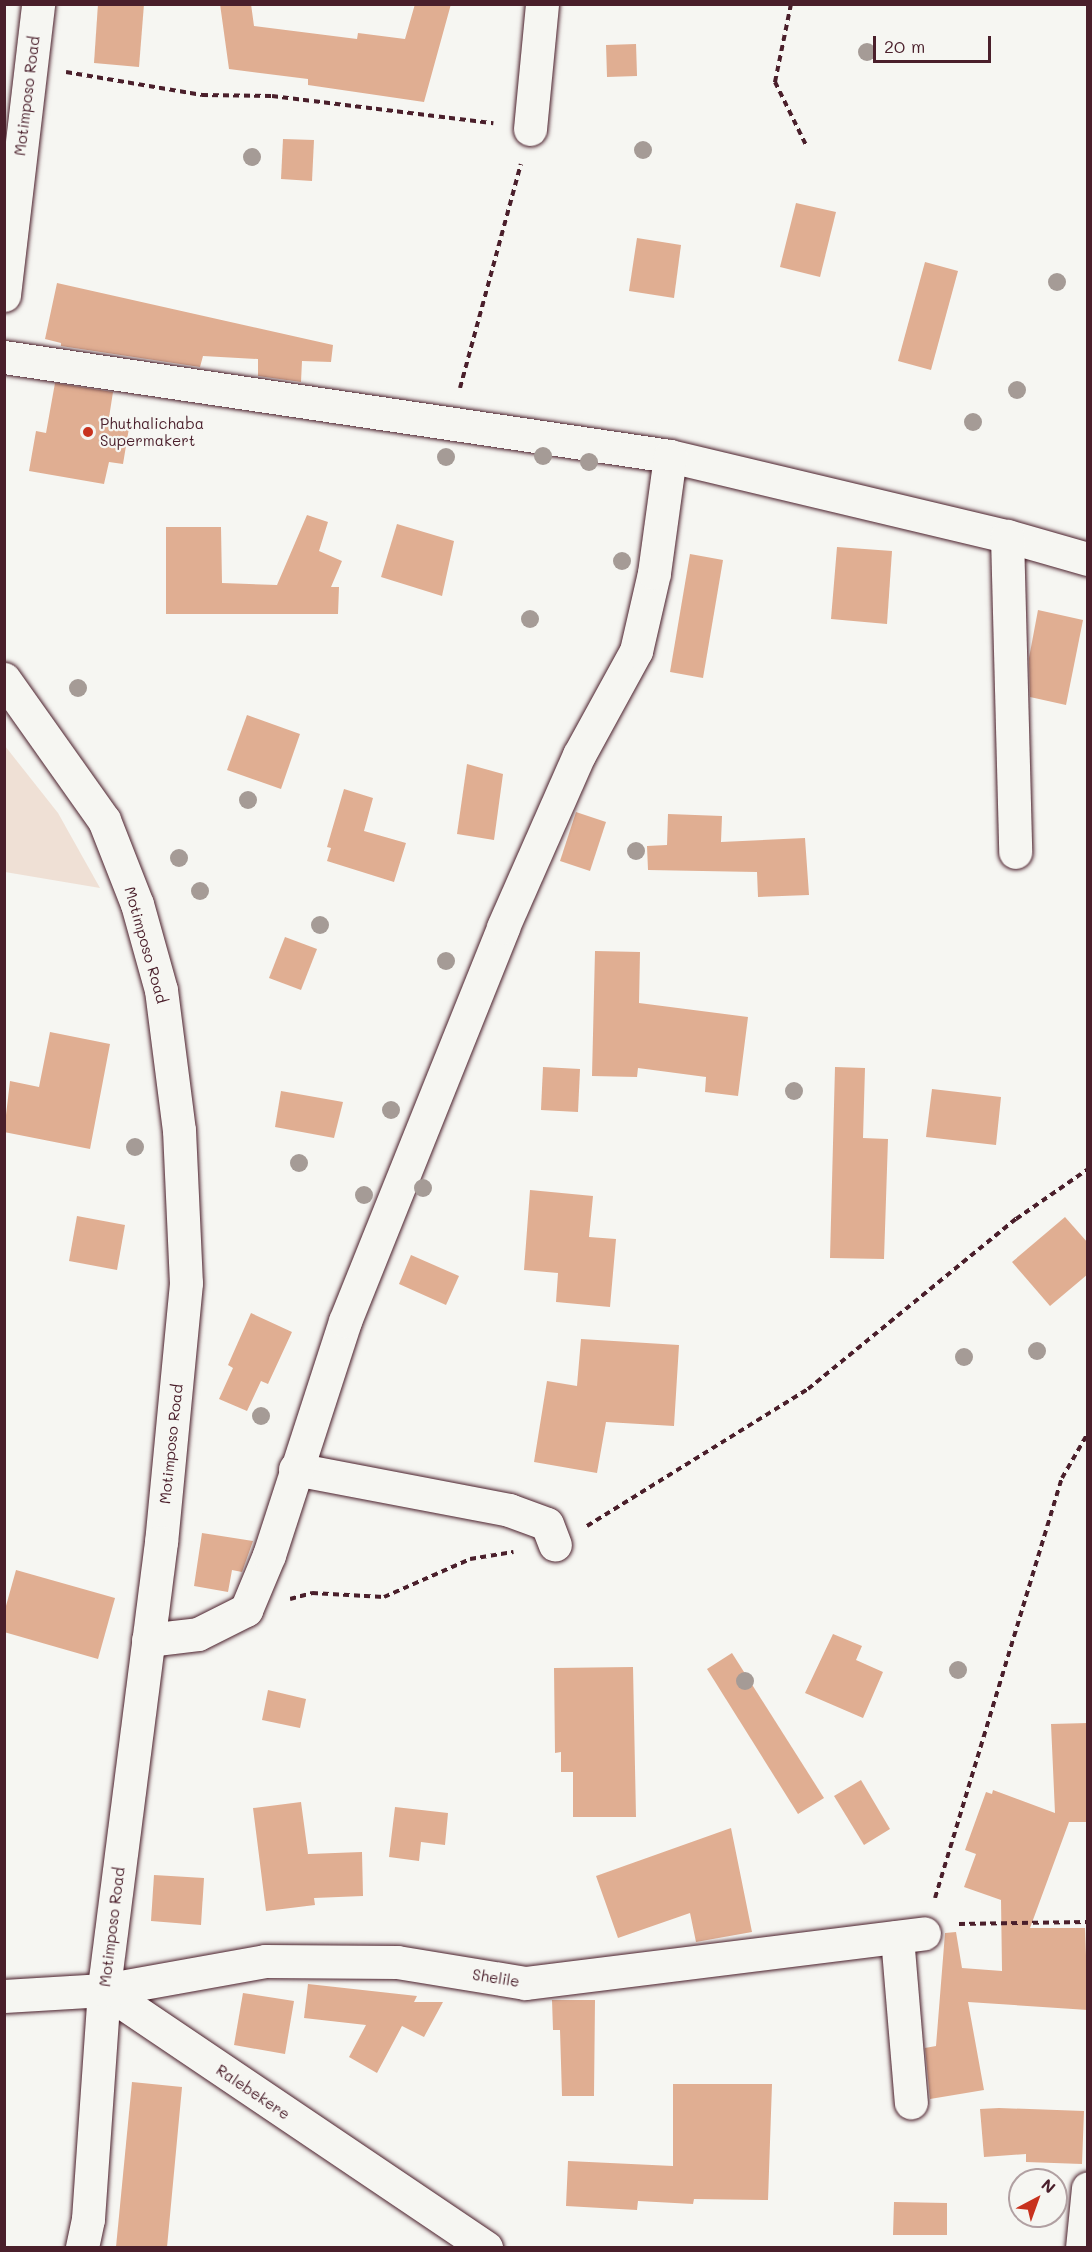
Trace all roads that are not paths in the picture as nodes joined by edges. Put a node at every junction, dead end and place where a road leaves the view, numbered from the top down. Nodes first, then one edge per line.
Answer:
1 (38, 4) edge
2 (542, 4) edge
3 (530, 129) road end
4 (4, 295) edge
5 (4, 357) edge
6 (670, 456) junction
7 (1007, 536) junction
8 (1088, 559) edge
9 (4, 679) edge
10 (1016, 852) dead end
11 (295, 1469) junction
12 (555, 1545) road end
13 (148, 1640) junction
14 (104, 1990) junction
15 (4, 1996) edge
16 (911, 2102) dead end
17 (1088, 2188) edge
18 (82, 2247) edge
19 (486, 2247) edge
20 (1082, 2247) edge

1 - 4 street, Motimposo Road
2 - 3 street
5 - 6 street
6 - 7 street
6 - 11 street
7 - 8 street
7 - 10 street
9 - 13 street, Motimposo Road
11 - 12 street
11 - 13 street
13 - 14 street, Motimposo Road
14 - 15 street
14 - 16 street, Shelile
14 - 18 street, Motimposo Road
14 - 19 street, Ralebekere
17 - 20 street

